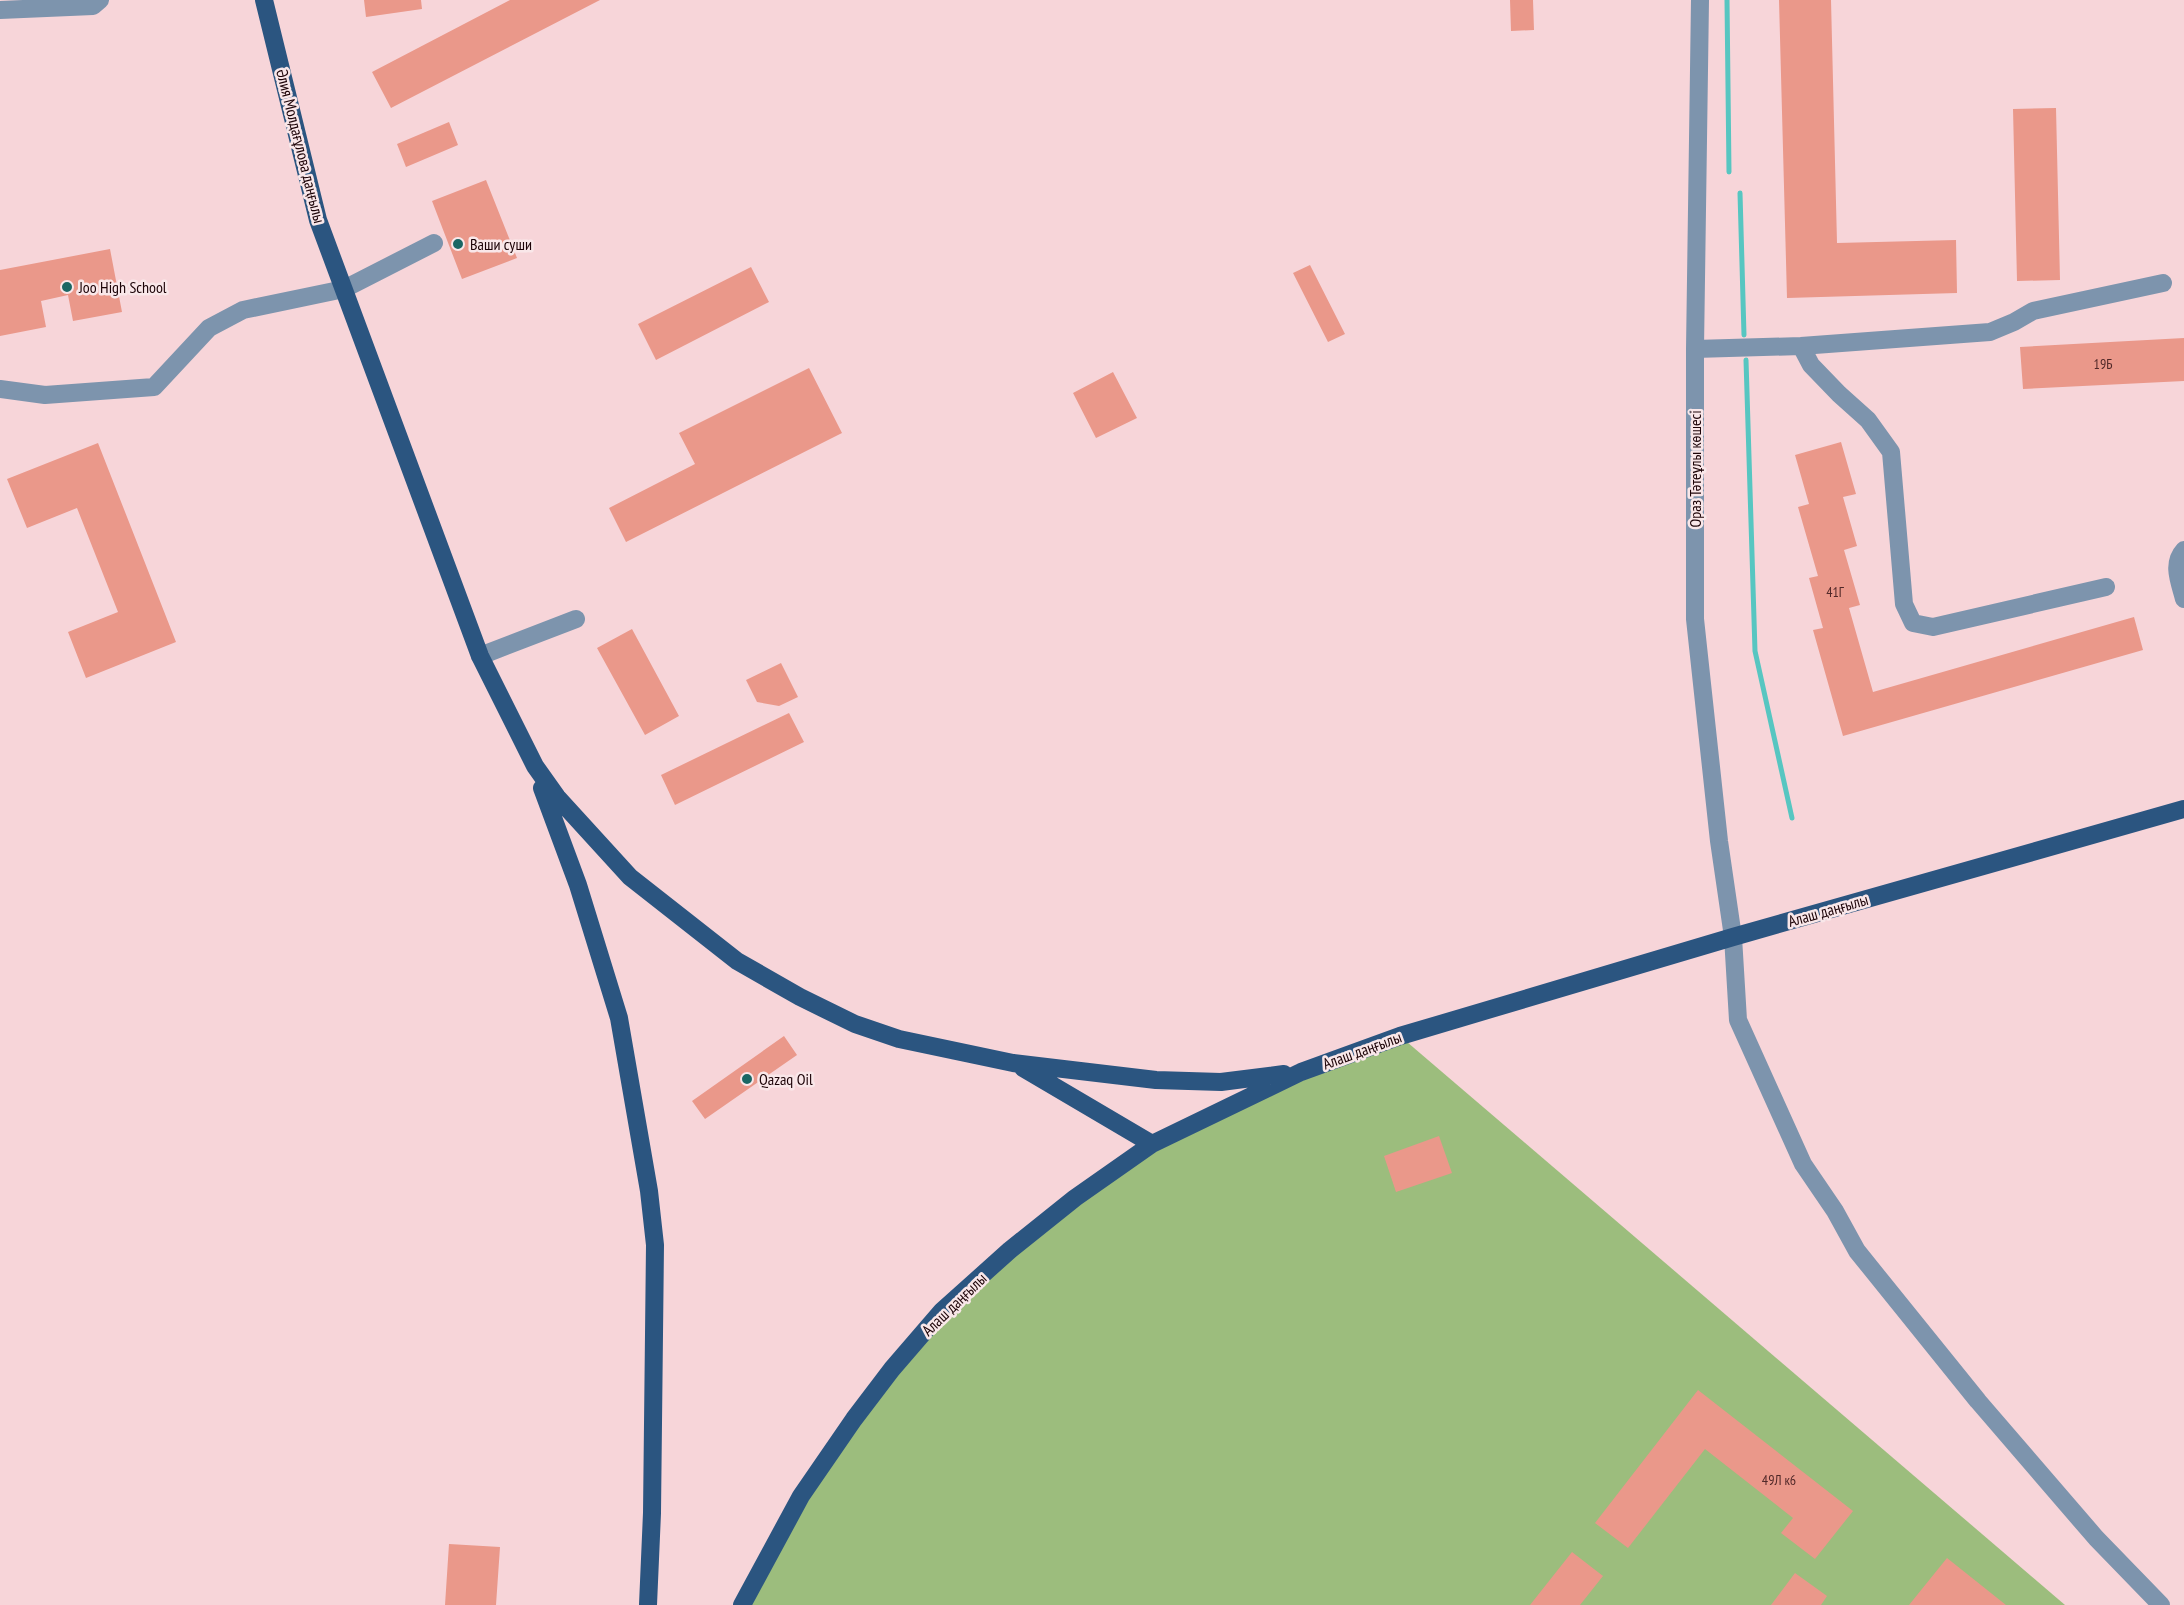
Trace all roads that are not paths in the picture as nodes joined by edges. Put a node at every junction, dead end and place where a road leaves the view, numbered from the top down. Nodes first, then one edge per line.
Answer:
1 (100, 0) edge
2 (264, 0) edge
3 (1700, 0) edge
4 (0, 10) edge
5 (434, 243) dead end
6 (2163, 283) dead end
7 (344, 289) junction
8 (1801, 346) junction
9 (1695, 349) junction
10 (0, 390) edge
11 (2184, 550) edge
12 (2106, 587) dead end
13 (2184, 599) edge
14 (576, 618) dead end
15 (480, 656) junction
16 (535, 766) junction
17 (2184, 809) edge
18 (1732, 936) junction
19 (1013, 1063) junction
20 (1301, 1072) junction
21 (1152, 1144) junction
22 (650, 1578) junction
23 (648, 1605) edge
24 (660, 1605) edge
25 (742, 1605) edge
26 (2161, 1605) edge

1 - 4 street
2 - 7 main road, Әлия Молдағұлова даңғылы
3 - 9 street, Ораз Тәтеұлы көшесі
5 - 7 street
6 - 8 street
7 - 10 street
7 - 15 main road, Әлия Молдағұлова даңғылы
8 - 9 street
8 - 12 street
9 - 18 street, Ораз Тәтеұлы көшесі
11 - 13 street
14 - 15 street
15 - 16 main road, Әлия Молдағұлова даңғылы
16 - 19 main road
16 - 22 main road
17 - 18 main road, Алаш даңғылы
18 - 20 main road, Алаш даңғылы
18 - 26 street, Ораз Тәтеұлы көшесі
19 - 20 main road
19 - 21 main road
20 - 21 main road, Алаш даңғылы
21 - 25 main road, Алаш даңғылы
22 - 23 main road
22 - 24 main road

